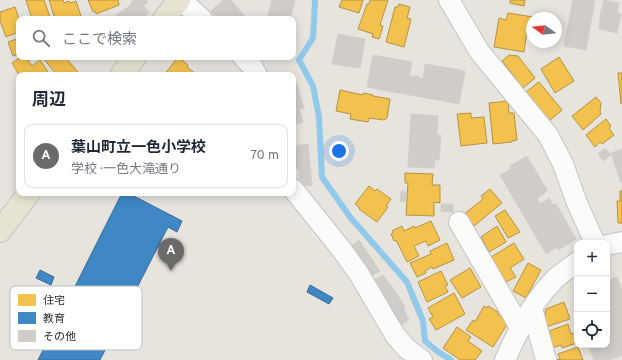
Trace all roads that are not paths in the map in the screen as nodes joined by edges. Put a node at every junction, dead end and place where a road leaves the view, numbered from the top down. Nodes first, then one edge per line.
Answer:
1 (180, 0) edge
2 (449, 0) edge
3 (167, 16) edge
4 (199, 16) edge
5 (133, 60) edge
6 (246, 60) edge
7 (123, 72) edge
8 (255, 72) edge
9 (296, 192) edge
10 (27, 196) edge
11 (459, 222) dead end
12 (0, 231) edge
13 (594, 240) edge
14 (622, 242) edge
15 (610, 244) edge
16 (574, 264) edge
17 (532, 308) junction
18 (520, 327) junction
19 (422, 360) edge
20 (505, 360) edge
21 (546, 360) edge

1 - 3 main road
1 - 4 street
2 - 13 street
5 - 7 main road
6 - 8 street
9 - 19 street
10 - 12 main road
11 - 18 street
14 - 15 street
16 - 17 street
17 - 18 street
17 - 21 street
18 - 20 street

